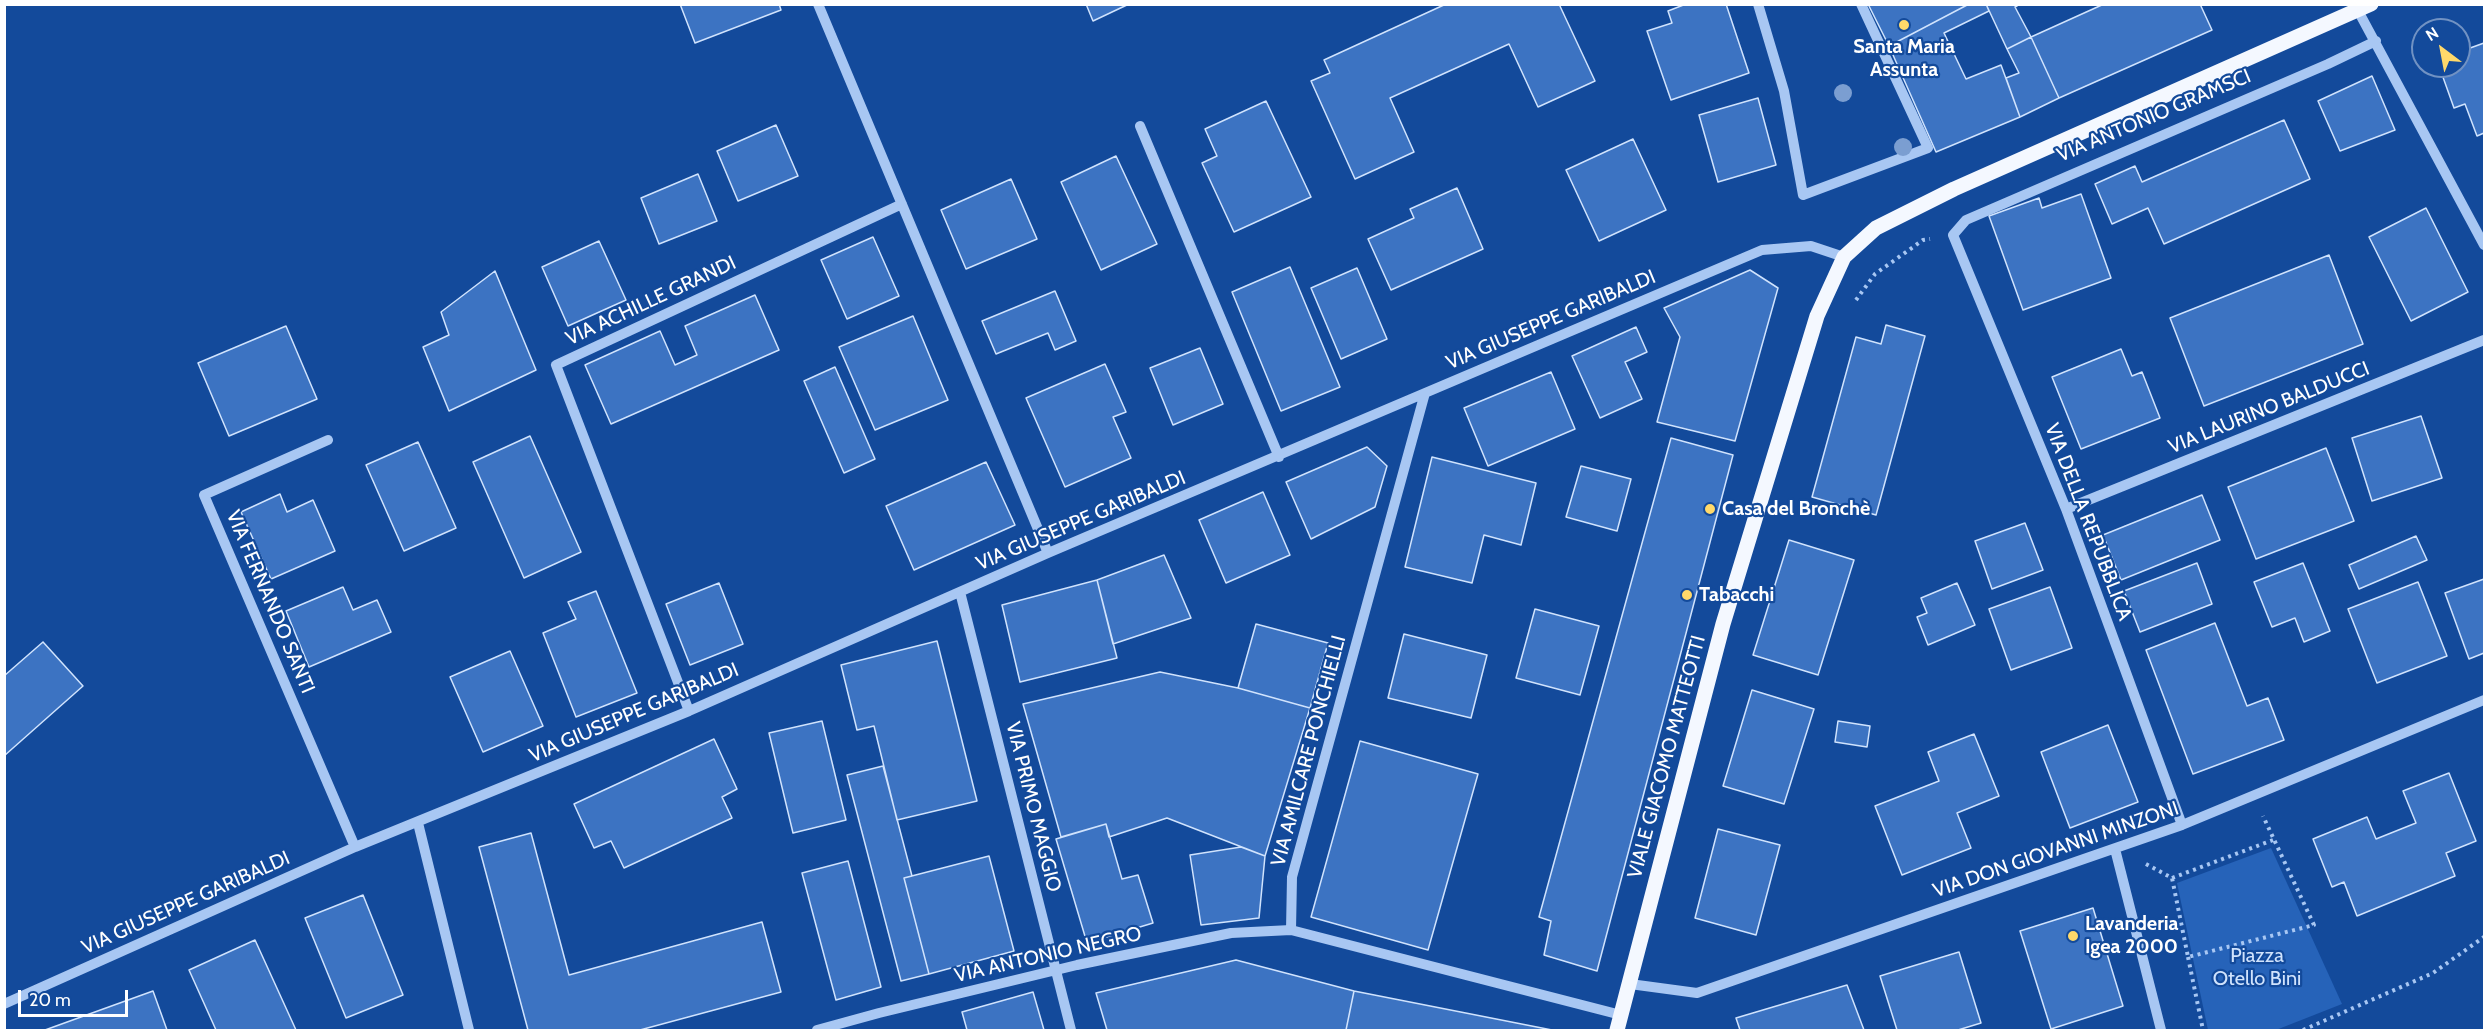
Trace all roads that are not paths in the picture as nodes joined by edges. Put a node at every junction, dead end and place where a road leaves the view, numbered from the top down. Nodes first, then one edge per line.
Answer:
1 (818, 4) edge
2 (1758, 4) edge
3 (1861, 4) edge
4 (2362, 7) edge
5 (2376, 41) junction
6 (1140, 126) dead end
7 (902, 204) junction
8 (1953, 235) joint
9 (2484, 245) edge
10 (1844, 256) junction
11 (2484, 340) edge
12 (1425, 393) junction
13 (328, 441) dead end
14 (1279, 457) junction
15 (2066, 509) junction
16 (1048, 554) junction
17 (960, 592) junction
18 (2484, 700) edge
19 (689, 711) junction
20 (418, 823) junction
21 (2182, 825) junction
22 (355, 847) junction
23 (2115, 849) junction
24 (1291, 930) junction
25 (1056, 970) junction
26 (1630, 984) junction
27 (4, 1004) edge
28 (1621, 1015) junction
29 (469, 1030) edge
30 (817, 1030) edge
31 (1071, 1030) edge
32 (1617, 1030) edge
33 (2161, 1030) edge

1 - 7 street
2 - 3 street
4 - 5 street
4 - 10 main road, VIA ANTONIO GRAMSCI
5 - 8 street, VIA ANTONIO GRAMSCI
5 - 9 street
6 - 14 street
7 - 16 street
7 - 19 street, VIA ACHILLE GRANDI
8 - 15 street, VIA DELLA REPUBBLICA
10 - 12 street, VIA GIUSEPPE GARIBALDI
10 - 26 main road, VIALE GIACOMO MATTEOTTI
11 - 15 street, VIA LAURINO BALDUCCI
12 - 14 street, VIA GIUSEPPE GARIBALDI
12 - 24 street, VIA AMILCARE PONCHIELLI
13 - 22 street, VIA FERNANDO SANTI
14 - 16 street, VIA GIUSEPPE GARIBALDI
15 - 21 street, VIA DELLA REPUBBLICA
16 - 17 street, VIA GIUSEPPE GARIBALDI
17 - 19 street, VIA GIUSEPPE GARIBALDI
17 - 25 street, VIA PRIMO MAGGIO
18 - 21 street, VIA DON GIOVANNI MINZONI
19 - 20 street, VIA GIUSEPPE GARIBALDI
20 - 22 street, VIA GIUSEPPE GARIBALDI
20 - 29 street
21 - 23 street, VIA DON GIOVANNI MINZONI
22 - 27 street, VIA GIUSEPPE GARIBALDI
23 - 26 street, VIA DON GIOVANNI MINZONI
23 - 33 street
24 - 25 street, VIA ANTONIO NEGRO
24 - 28 street
25 - 30 street, VIA ANTONIO NEGRO
25 - 31 street, VIA PRIMO MAGGIO
26 - 28 main road, VIALE GIACOMO MATTEOTTI
28 - 32 main road, VIALE GIACOMO MATTEOTTI

